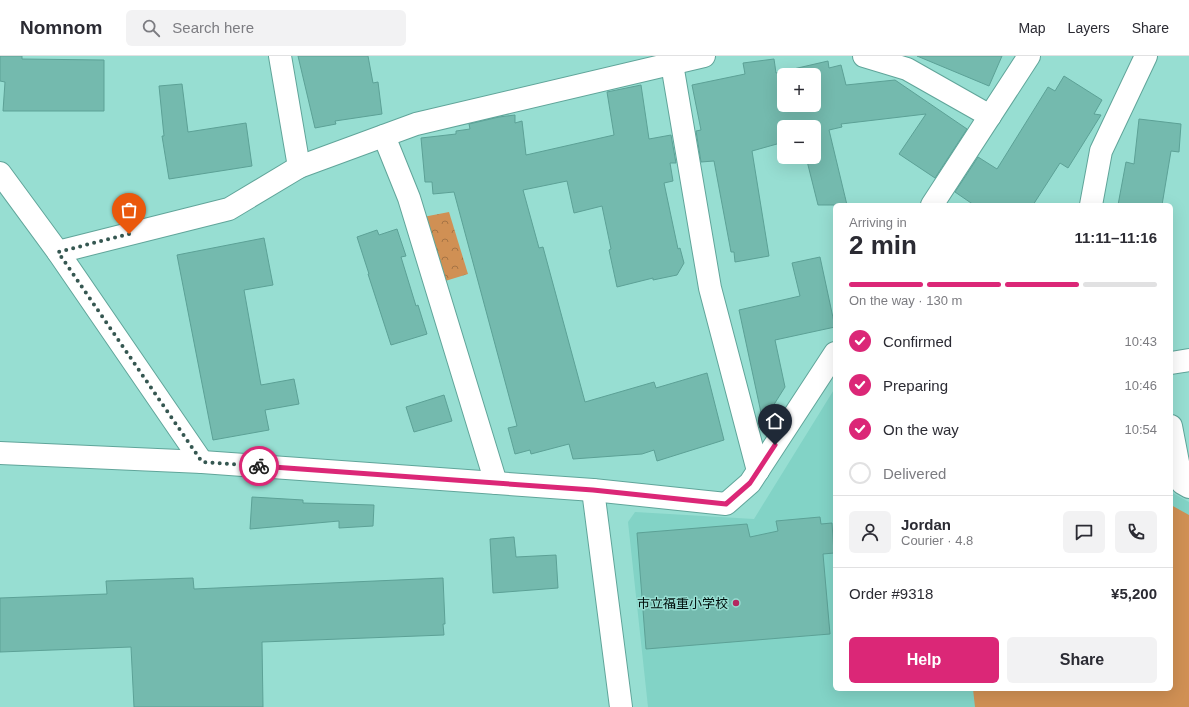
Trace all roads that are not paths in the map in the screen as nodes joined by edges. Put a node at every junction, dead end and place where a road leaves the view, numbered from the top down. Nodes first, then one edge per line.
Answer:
1 (280, 56) edge
2 (704, 56) edge
3 (864, 56) edge
4 (1029, 56) edge
5 (1146, 56) edge
6 (672, 64) junction
7 (990, 116) junction
8 (384, 136) junction
9 (300, 167) junction
10 (0, 173) edge
11 (933, 203) edge
12 (1091, 203) edge
13 (58, 252) junction
14 (833, 356) edge
15 (1189, 360) edge
16 (1173, 363) edge
17 (1173, 436) edge
18 (0, 452) edge
19 (202, 462) junction
20 (758, 471) junction
21 (496, 483) junction
22 (1189, 487) edge
23 (593, 490) junction
24 (621, 707) edge

1 - 9 street
2 - 6 street
3 - 7 street
4 - 7 street
5 - 12 street
6 - 8 street
6 - 20 street
7 - 11 street
8 - 9 street
8 - 21 street
9 - 13 street
10 - 13 street
13 - 19 street
14 - 20 street
15 - 16 street
17 - 22 street
18 - 19 street
19 - 21 street
20 - 23 street
21 - 23 street
23 - 24 street

